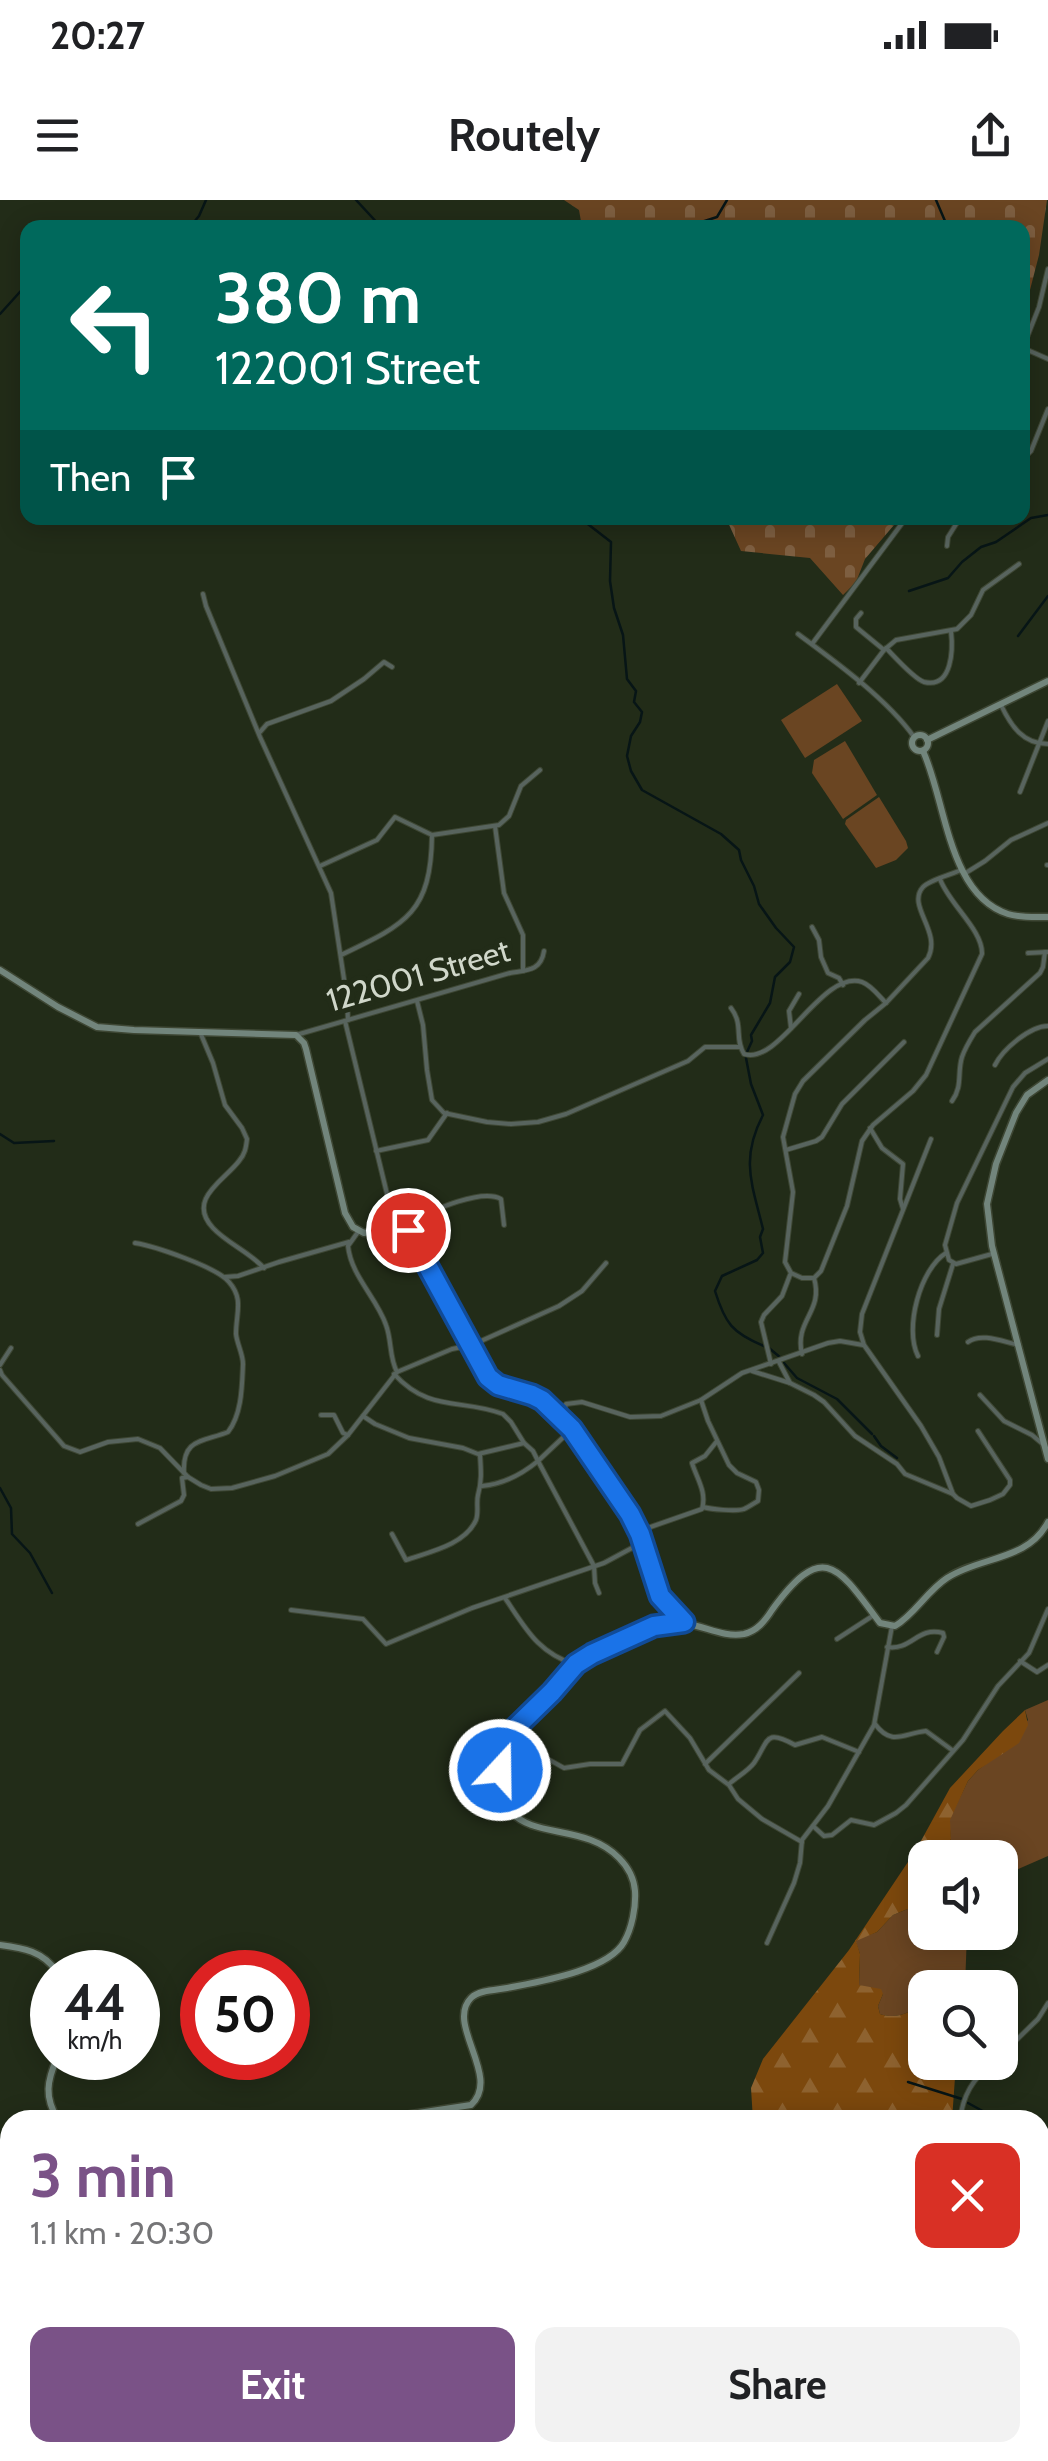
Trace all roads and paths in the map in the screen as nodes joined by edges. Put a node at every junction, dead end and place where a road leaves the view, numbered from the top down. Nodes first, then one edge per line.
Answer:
1 (1048, 273) edge
2 (1030, 331) edge
3 (1048, 409) edge
4 (1040, 429) junction
5 (1048, 432) edge
6 (1030, 452) edge
7 (901, 525) edge
8 (955, 525) edge
9 (947, 546) dead end
10 (1019, 564) dead end
11 (203, 594) dead end
12 (861, 613) dead end
13 (951, 631) junction
14 (798, 634) dead end
15 (812, 644) junction
16 (885, 649) junction
17 (392, 667) dead end
18 (1048, 681) edge
19 (859, 682) junction
20 (1000, 705) junction
21 (1048, 721) edge
22 (260, 737) junction
23 (914, 737) junction
24 (927, 740) junction
25 (1039, 744) junction
26 (1048, 744) edge
27 (923, 751) junction
28 (540, 770) dead end
29 (1020, 792) dead end
30 (1048, 823) edge
31 (495, 825) junction
32 (432, 835) junction
33 (320, 866) junction
34 (963, 872) junction
35 (940, 879) junction
36 (1048, 918) edge
37 (812, 926) dead end
38 (544, 951) dead end
39 (1028, 952) dead end
40 (1046, 952) edge
41 (341, 955) junction
42 (0, 970) edge
43 (523, 971) junction
44 (843, 985) junction
45 (799, 994) dead end
46 (416, 1001) junction
47 (886, 1003) junction
48 (731, 1008) dead end
49 (346, 1021) junction
50 (1048, 1026) edge
51 (792, 1028) junction
52 (200, 1032) junction
53 (296, 1035) junction
54 (904, 1042) dead end
55 (740, 1048) junction
56 (1048, 1059) edge
57 (995, 1065) dead end
58 (1048, 1080) edge
59 (952, 1101) dead end
60 (446, 1114) junction
61 (870, 1128) junction
62 (931, 1139) dead end
63 (785, 1150) junction
64 (376, 1151) junction
65 (903, 1208) junction
66 (504, 1225) dead end
67 (406, 1227) junction
68 (358, 1231) junction
69 (350, 1242) junction
70 (135, 1243) dead end
71 (946, 1253) junction
72 (994, 1253) junction
73 (606, 1263) dead end
74 (953, 1264) junction
75 (264, 1268) junction
76 (790, 1273) junction
77 (224, 1277) junction
78 (814, 1278) junction
79 (937, 1334) dead end
80 (968, 1342) dead end
81 (472, 1345) junction
82 (1019, 1345) junction
83 (864, 1346) junction
84 (11, 1348) dead end
85 (802, 1354) junction
86 (918, 1356) dead end
87 (779, 1362) junction
88 (772, 1364) junction
89 (0, 1367) edge
90 (752, 1370) junction
91 (396, 1373) junction
92 (790, 1383) junction
93 (980, 1394) dead end
94 (701, 1400) junction
95 (321, 1415) dead end
96 (363, 1416) junction
97 (563, 1421) junction
98 (572, 1429) junction
99 (978, 1431) dead end
100 (348, 1436) junction
101 (718, 1440) junction
102 (524, 1442) junction
103 (1044, 1446) junction
104 (480, 1455) junction
105 (1048, 1459) edge
106 (538, 1461) junction
107 (186, 1475) junction
108 (482, 1486) junction
109 (953, 1494) junction
110 (703, 1506) junction
111 (1048, 1522) edge
112 (138, 1524) dead end
113 (638, 1531) junction
114 (392, 1534) dead end
115 (643, 1542) junction
116 (594, 1566) junction
117 (599, 1594) dead end
118 (505, 1598) junction
119 (1048, 1608) edge
120 (291, 1610) dead end
121 (874, 1615) junction
122 (684, 1622) junction
123 (892, 1626) junction
124 (837, 1639) dead end
125 (887, 1647) junction
126 (937, 1652) dead end
127 (1020, 1661) junction
128 (576, 1664) junction
129 (1048, 1666) edge
130 (799, 1672) dead end
131 (522, 1720) junction
132 (874, 1722) junction
133 (518, 1740) junction
134 (952, 1750) junction
135 (860, 1752) junction
136 (705, 1764) junction
137 (544, 1776) dead end
138 (729, 1785) junction
139 (813, 1826) junction
140 (802, 1842) junction
141 (0, 1944) edge
142 (767, 1944) dead end
143 (30, 1951) edge
144 (1048, 2002) edge
145 (1018, 2039) edge
146 (49, 2080) edge
147 (976, 2080) edge
148 (53, 2110) edge
149 (438, 2110) edge
150 (962, 2110) edge

1 - 2 street
3 - 4 street
4 - 5 street
4 - 6 street
7 - 15 street
8 - 9 street
10 - 13 street
11 - 22 street
12 - 16 street
13 - 16 street
13 - 16 street
14 - 15 street
15 - 19 street
16 - 19 street
17 - 22 street
18 - 20 main road
19 - 23 street
20 - 24 main road
20 - 25 street
21 - 25 street
22 - 33 street
23 - 24 main road
23 - 27 main road
24 - 27 main road
25 - 26 street
25 - 29 street
27 - 34 main road
28 - 31 street
30 - 34 street
31 - 32 street
31 - 43 street
32 - 33 street
32 - 41 street
33 - 41 street
34 - 35 street
34 - 36 main road
35 - 47 street
35 - 61 street
37 - 44 street
38 - 43 street, 122001 Street
39 - 40 street
40 - 59 street
41 - 49 street
42 - 52 main road, 122001 Street
43 - 46 street, 122001 Street
44 - 47 street
44 - 51 street
45 - 51 street
46 - 49 street, 122001 Street
46 - 60 street
47 - 63 street
48 - 55 street
49 - 53 street, 122001 Street
49 - 64 street
50 - 57 street
51 - 55 street
52 - 53 main road, 122001 Street
52 - 75 street
53 - 68 main road, 122001 Street
54 - 63 street
55 - 60 street
56 - 71 street
58 - 72 main road
60 - 64 street
61 - 65 street
61 - 78 street
62 - 65 street
63 - 76 street
64 - 67 street
65 - 83 street
66 - 67 street
67 - 68 main road
67 - 81 main road
68 - 69 street
69 - 75 street
69 - 91 street
70 - 77 street
71 - 74 street
71 - 86 street
72 - 74 street
72 - 82 main road
73 - 81 street
74 - 79 street
75 - 77 street
76 - 78 street
76 - 88 street
77 - 107 street
78 - 85 street
80 - 82 street
81 - 91 street
81 - 97 main road
82 - 103 main road
83 - 85 street
83 - 109 street
84 - 89 street
85 - 87 street
87 - 88 street
87 - 92 street
88 - 90 street
89 - 107 street
90 - 92 street
90 - 94 street
91 - 96 street
91 - 102 street
92 - 109 street
93 - 103 street
94 - 97 street
94 - 101 street
95 - 100 street
96 - 100 street
96 - 104 street
97 - 98 main road
98 - 106 street
98 - 113 main road
99 - 109 street
100 - 107 street
101 - 110 street
101 - 110 street
102 - 104 street
102 - 106 street
103 - 105 main road
104 - 108 street
106 - 108 street
106 - 116 street
107 - 112 street
108 - 114 street
110 - 113 street
111 - 123 main road
113 - 115 main road
115 - 116 street
115 - 122 main road
116 - 117 street
116 - 118 street
118 - 120 street
118 - 128 street
119 - 127 street
121 - 122 main road
121 - 123 main road
121 - 124 street
122 - 128 main road
123 - 125 street
125 - 126 street
125 - 132 street
127 - 129 street
127 - 134 street
128 - 131 main road
130 - 136 street
131 - 133 street
131 - 149 main road
132 - 134 street
132 - 135 street
133 - 136 street
133 - 137 street
134 - 139 street
135 - 138 street
135 - 139 street
136 - 138 street
138 - 140 street
139 - 140 street
140 - 142 street
141 - 143 main road
144 - 145 street
146 - 148 main road
147 - 150 street

